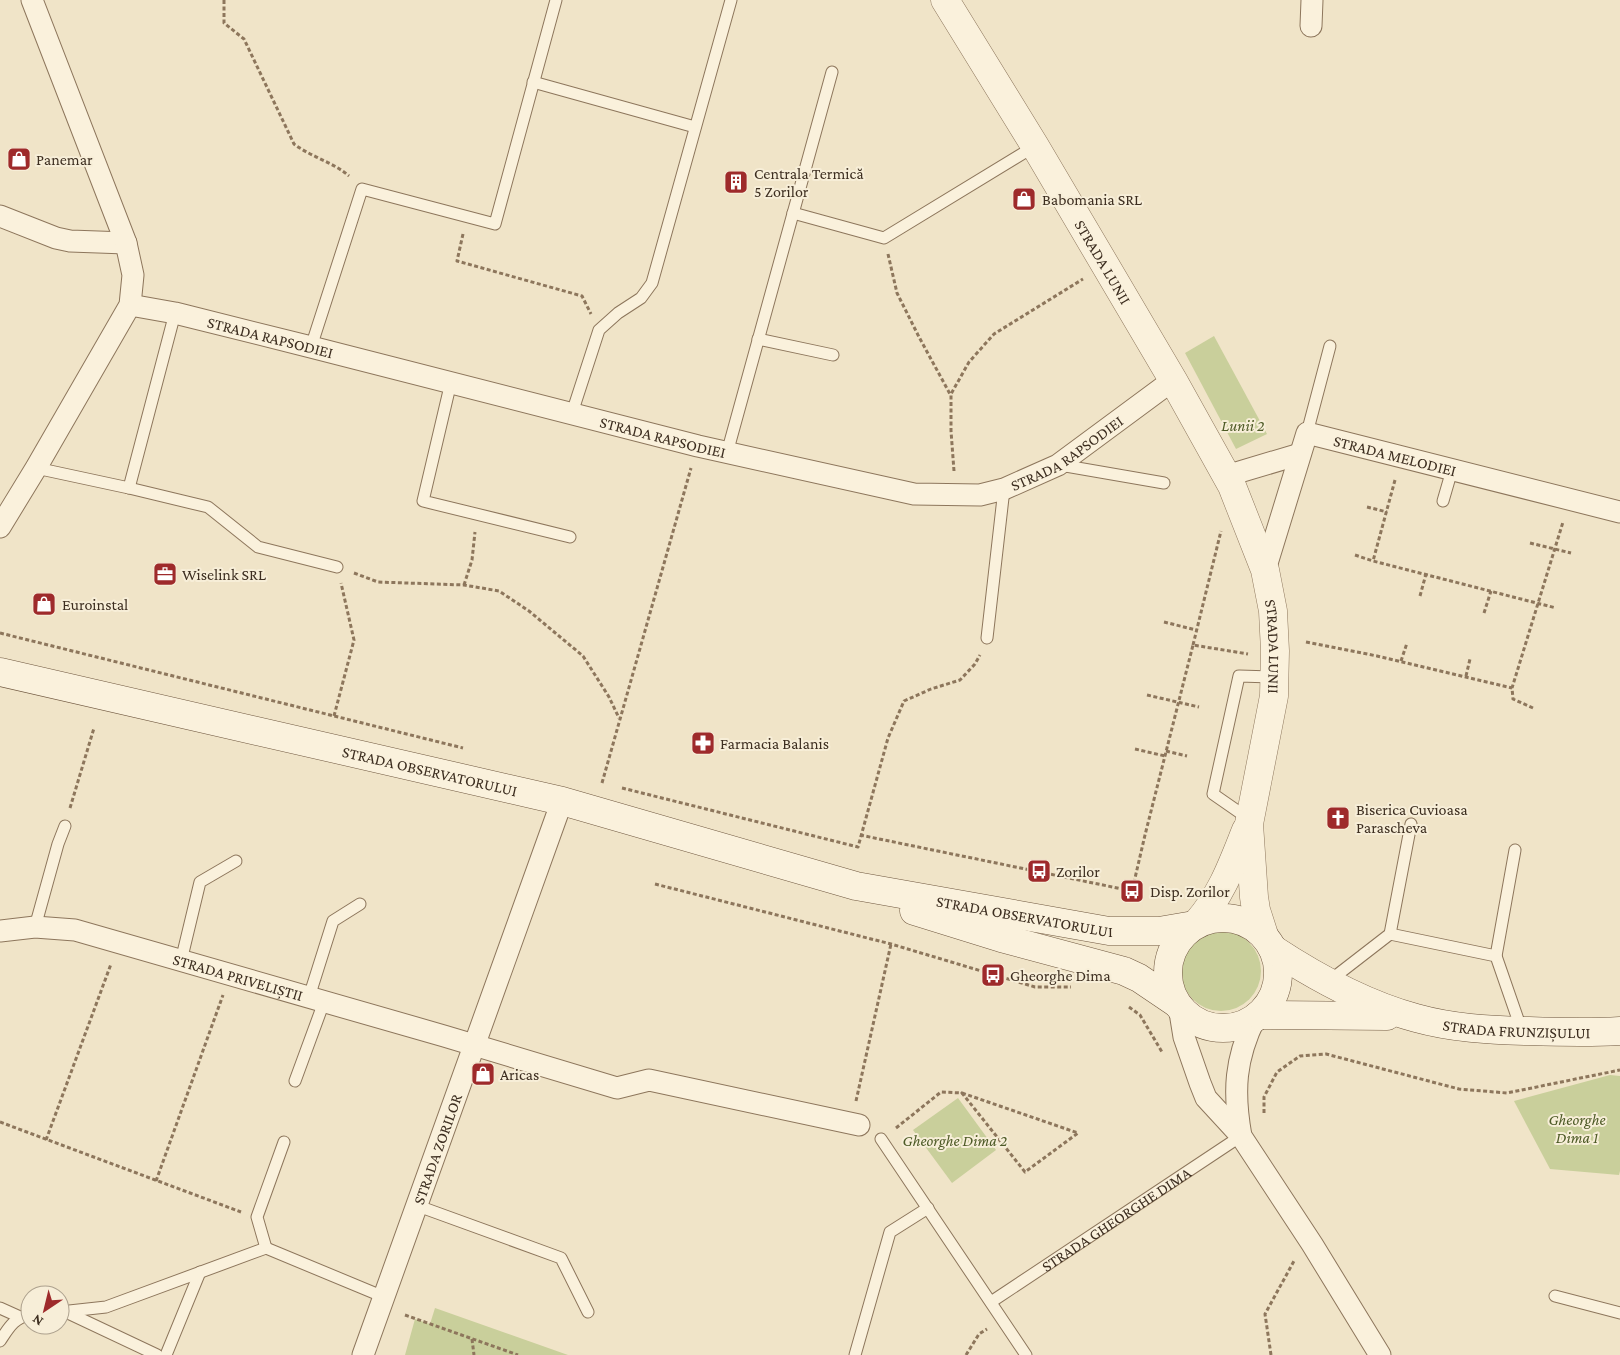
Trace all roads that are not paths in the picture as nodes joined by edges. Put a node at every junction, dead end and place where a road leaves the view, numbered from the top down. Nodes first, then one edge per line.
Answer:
1 (32, 0) edge
2 (556, 0) edge
3 (731, 0) edge
4 (945, 0) edge
5 (1312, 0) edge
6 (1311, 26) dead end
7 (832, 72) dead end
8 (533, 82) junction
9 (696, 127) junction
10 (1035, 146) junction
11 (793, 213) junction
12 (0, 216) edge
13 (126, 243) junction
14 (130, 305) junction
15 (176, 313) junction
16 (758, 339) junction
17 (1330, 346) dead end
18 (311, 347) junction
19 (833, 355) dead end
20 (1172, 380) junction
21 (451, 382) junction
22 (572, 413) junction
23 (1307, 433) junction
24 (727, 453) junction
25 (1300, 454) junction
26 (1058, 465) junction
27 (36, 468) junction
28 (1452, 470) junction
29 (1229, 481) junction
30 (1164, 483) dead end
31 (129, 488) junction
32 (1004, 489) junction
33 (1444, 501) dead end
34 (1620, 512) edge
35 (0, 527) edge
36 (570, 537) dead end
37 (337, 567) road end
38 (1265, 570) junction
39 (987, 638) road end
40 (0, 672) edge
41 (1275, 677) junction
42 (562, 802) junction
43 (1249, 821) junction
44 (1411, 824) dead end
45 (65, 826) road end
46 (1516, 850) dead end
47 (236, 861) dead end
48 (856, 886) junction
49 (360, 904) dead end
50 (1196, 924) junction
51 (35, 926) junction
52 (0, 931) edge
53 (1390, 934) junction
54 (1268, 942) junction
55 (1496, 956) junction
56 (181, 961) junction
57 (1328, 982) junction
58 (317, 1000) junction
59 (1178, 1005) junction
60 (1257, 1016) junction
61 (1415, 1018) junction
62 (1522, 1031) junction
63 (1620, 1031) edge
64 (474, 1045) junction
65 (295, 1081) dead end
66 (855, 1124) road end
67 (1242, 1136) junction
68 (881, 1140) road end
69 (284, 1142) dead end
70 (418, 1206) junction
71 (928, 1208) junction
72 (266, 1248) junction
73 (200, 1272) junction
74 (1555, 1296) dead end
75 (384, 1297) junction
76 (991, 1302) junction
77 (0, 1308) edge
78 (70, 1310) edge
79 (588, 1312) dead end
80 (1620, 1313) edge
81 (20, 1314) edge
82 (70, 1315) edge
83 (20, 1320) edge
84 (0, 1341) edge
85 (157, 1355) edge
86 (166, 1355) edge
87 (363, 1355) edge
88 (855, 1355) edge
89 (1026, 1355) edge
90 (1380, 1355) edge

1 - 13 street
2 - 8 lane
3 - 9 lane
4 - 10 main road, STRADA LUNII
5 - 6 street
7 - 11 lane
8 - 9 lane
8 - 18 lane
9 - 22 lane
10 - 11 lane
10 - 20 main road, STRADA LUNII
11 - 16 lane
12 - 13 street
13 - 14 street
14 - 15 street, STRADA RAPSODIEI
14 - 27 street
15 - 18 street, STRADA RAPSODIEI
15 - 31 lane
16 - 19 lane
16 - 24 lane
17 - 23 lane
18 - 21 street, STRADA RAPSODIEI
20 - 26 street, STRADA RAPSODIEI
20 - 29 main road, STRADA LUNII
21 - 22 street, STRADA RAPSODIEI
21 - 36 lane
22 - 24 street, STRADA RAPSODIEI
23 - 25 street
23 - 28 street, STRADA MELODIEI
24 - 32 street, STRADA RAPSODIEI
25 - 29 street
25 - 38 street
26 - 30 lane
26 - 32 street, STRADA RAPSODIEI
27 - 31 lane
27 - 35 street
28 - 33 lane
28 - 34 street, STRADA MELODIEI
29 - 38 main road, STRADA LUNII
31 - 37 lane
32 - 39 lane
38 - 41 main road, STRADA LUNII
40 - 42 main road, STRADA OBSERVATORULUI
41 - 43 main road, STRADA LUNII
41 - 43 lane
42 - 48 main road, STRADA OBSERVATORULUI
42 - 64 street, STRADA ZORILOR
43 - 50 main road, STRADA LUNII
43 - 54 main road, STRADA LUNII
44 - 53 lane
45 - 51 lane
46 - 55 lane
47 - 56 lane
48 - 50 main road, STRADA OBSERVATORULUI
48 - 59 main road, STRADA OBSERVATORULUI
49 - 58 lane
50 - 54 main road
50 - 59 main road
51 - 52 street, STRADA PRIVELIȘTII
51 - 56 street, STRADA PRIVELIȘTII
53 - 55 lane
53 - 57 lane
54 - 57 main road, STRADA FRUNZIȘULUI
54 - 60 main road
55 - 62 lane
56 - 58 street, STRADA PRIVELIȘTII
57 - 61 main road, STRADA FRUNZIȘULUI
58 - 64 street, STRADA PRIVELIȘTII
58 - 65 lane
59 - 60 main road
59 - 67 street
60 - 61 main road, STRADA FRUNZIȘULUI
60 - 67 street
61 - 62 main road, STRADA FRUNZIȘULUI
62 - 63 main road, STRADA FRUNZIȘULUI
64 - 66 street, STRADA PRIVELIȘTII
64 - 70 street, STRADA ZORILOR
67 - 76 lane, STRADA GHEORGHE DIMA
67 - 90 street
68 - 71 lane
69 - 72 lane
70 - 75 street, STRADA ZORILOR
70 - 79 lane
71 - 76 lane
71 - 88 lane
72 - 73 lane
72 - 75 lane
73 - 78 lane
73 - 86 lane
74 - 80 lane
75 - 87 street, STRADA ZORILOR
76 - 89 lane
77 - 81 lane
82 - 85 lane
83 - 84 lane

